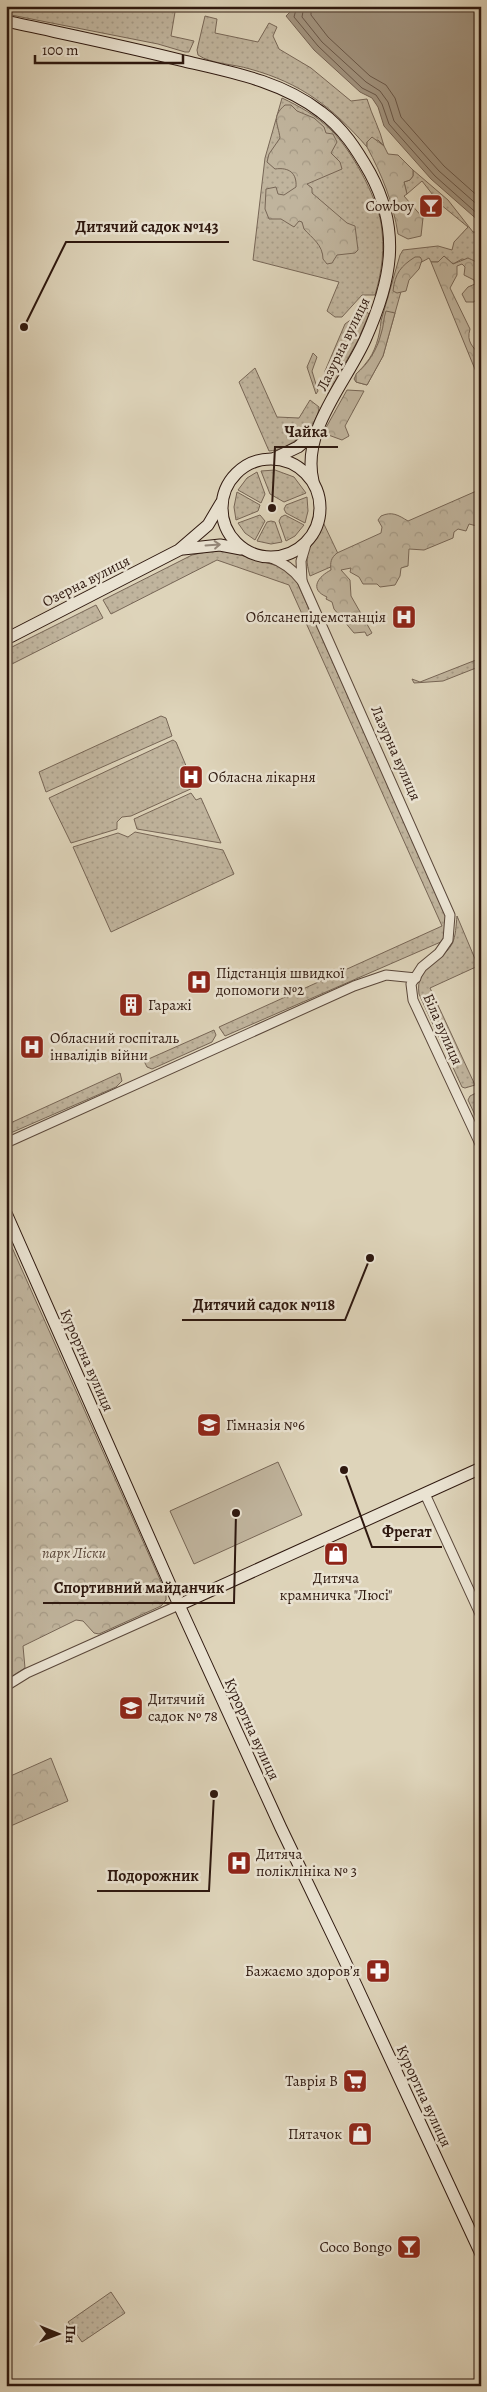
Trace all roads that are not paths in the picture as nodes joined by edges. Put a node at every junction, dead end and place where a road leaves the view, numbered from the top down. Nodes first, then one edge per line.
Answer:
1 (6, 21) edge
2 (318, 428) junction
3 (273, 458) junction
4 (312, 482) junction
5 (222, 502) junction
6 (306, 541) junction
7 (179, 550) junction
8 (246, 550) junction
9 (269, 557) junction
10 (302, 581) junction
11 (6, 639) edge
12 (416, 978) junction
13 (6, 1143) edge
14 (481, 1146) edge
15 (6, 1213) edge
16 (481, 1468) edge
17 (425, 1494) junction
18 (179, 1605) junction
19 (481, 1616) edge
20 (6, 1686) edge
21 (481, 2254) edge

1 - 2 street, Лазурна вулиця
2 - 3 street, Лазурна вулиця
2 - 4 street, Лазурна вулиця
3 - 4 street
3 - 5 street
4 - 6 street
5 - 7 street, Озерна вулиця
5 - 8 street
6 - 9 street
6 - 10 street, Лазурна вулиця
7 -> 8 street, Озерна вулиця
7 - 11 street, Озерна вулиця
8 - 9 street
9 - 10 street, Лазурна вулиця
10 - 12 street, Лазурна вулиця
12 - 13 street
12 - 14 street, Біла вулиця
15 - 18 street, Курортна вулиця
16 - 17 street
17 - 18 street
17 - 19 street
18 - 20 street
18 - 21 street, Курортна вулиця

